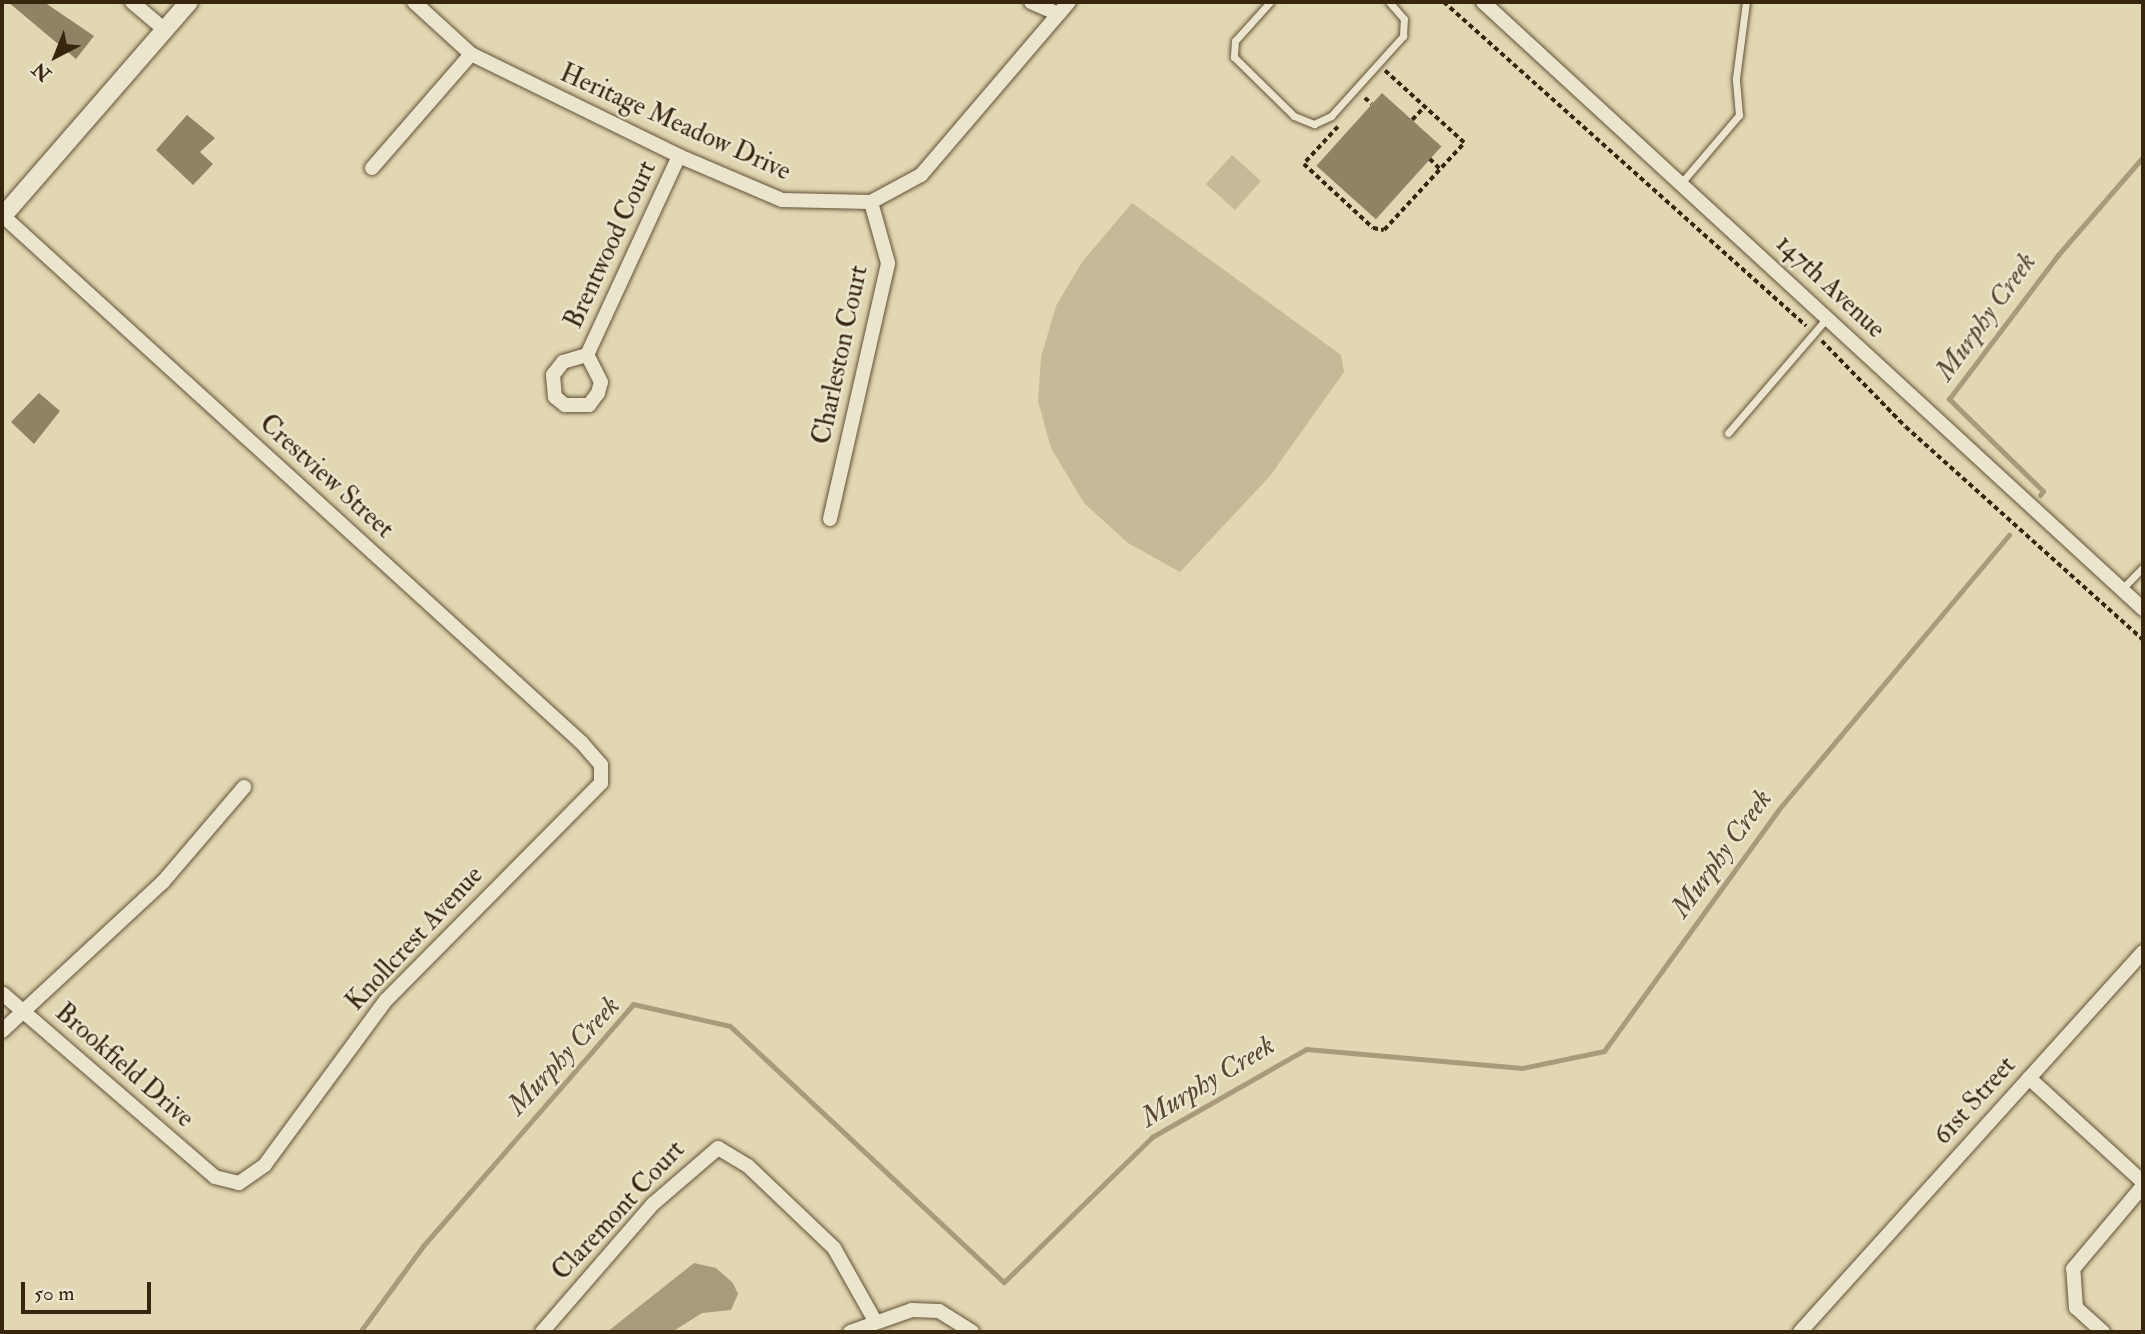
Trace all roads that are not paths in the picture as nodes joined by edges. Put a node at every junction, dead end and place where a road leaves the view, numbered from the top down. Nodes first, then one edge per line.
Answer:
1 (132, 2) edge
2 (189, 2) edge
3 (414, 2) edge
4 (1031, 2) edge
5 (1069, 2) edge
6 (1270, 2) edge
7 (1389, 2) edge
8 (1483, 2) edge
9 (1746, 2) edge
10 (1058, 14) junction
11 (165, 30) junction
12 (471, 54) junction
13 (678, 156) junction
14 (372, 168) dead end
15 (1682, 182) junction
16 (871, 202) junction
17 (2, 216) edge
18 (1828, 317) junction
19 (587, 355) dead end
20 (1728, 433) dead end
21 (830, 519) dead end
22 (2143, 567) edge
23 (2122, 589) junction
24 (2143, 609) edge
25 (601, 783) joint
26 (244, 787) dead end
27 (2143, 952) edge
28 (2, 993) edge
29 (20, 1009) junction
30 (2, 1031) edge
31 (2029, 1077) junction
32 (215, 1177) joint
33 (2143, 1184) edge
34 (874, 1319) junction
35 (542, 1332) edge
36 (850, 1332) edge
37 (972, 1332) edge
38 (1800, 1332) edge
39 (2103, 1332) edge

1 - 11 street
2 - 11 street
3 - 12 street, Heritage Meadow Drive
4 - 10 street
5 - 10 street, Heritage Meadow Drive
6 - 7 lane
8 - 15 street, 147th Avenue
9 - 15 lane
10 - 16 street, Heritage Meadow Drive
11 - 17 street
12 - 13 street, Heritage Meadow Drive
12 - 14 street
13 - 16 street, Heritage Meadow Drive
13 - 19 street, Brentwood Court
15 - 18 street, 147th Avenue
16 - 21 street, Charleston Court
17 - 25 street, Crestview Street
18 - 20 lane
18 - 23 street, 147th Avenue
22 - 23 lane
23 - 24 street, 147th Avenue
25 - 32 street, Knollcrest Avenue
26 - 29 street
27 - 31 street, 61st Street
28 - 29 street, Brookfield Drive
29 - 30 street
29 - 32 street, Brookfield Drive
31 - 33 street
31 - 38 street, 61st Street
33 - 39 street
34 - 35 street, Claremont Court
34 - 36 street
34 - 37 street

